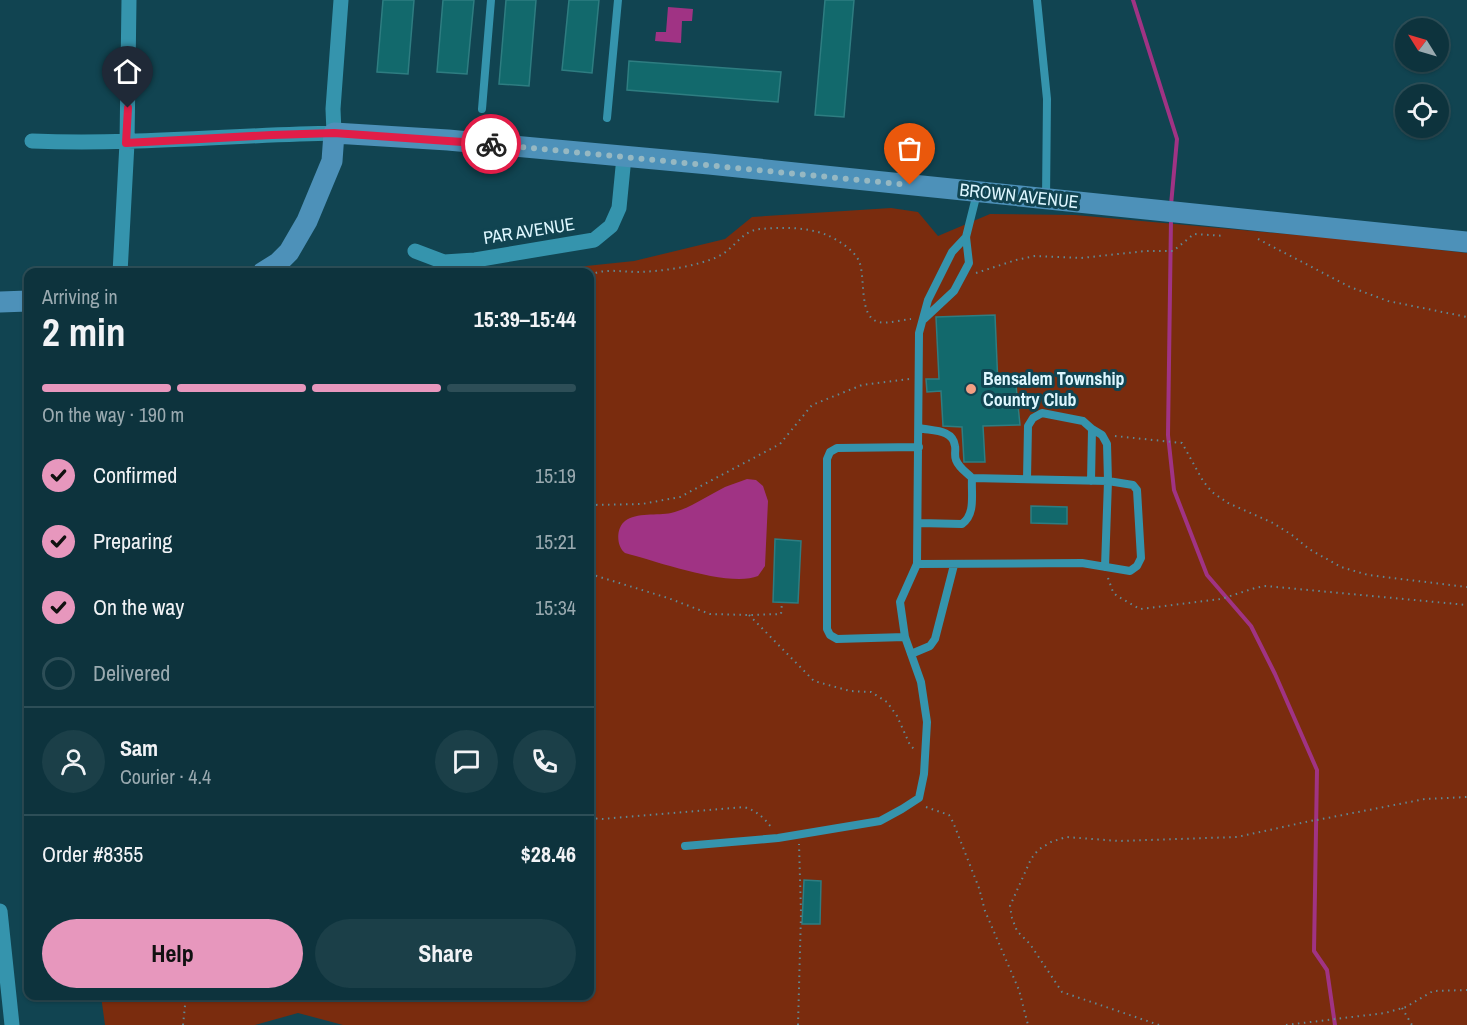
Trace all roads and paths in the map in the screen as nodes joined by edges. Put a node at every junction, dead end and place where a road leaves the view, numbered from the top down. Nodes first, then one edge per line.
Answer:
1 (129, 0) edge
2 (341, 0) edge
3 (490, 0) edge
4 (618, 0) edge
5 (1036, 0) edge
6 (482, 109) dead end
7 (607, 118) dead end
8 (334, 133) junction
9 (32, 141) dead end
10 (126, 143) junction
11 (624, 157) junction
12 (977, 192) junction
13 (1046, 199) junction
14 (1225, 236) dead end
15 (966, 237) junction
16 (1256, 238) dead end
17 (1467, 242) edge
18 (415, 251) dead end
19 (120, 268) edge
20 (270, 268) edge
21 (594, 274) edge
22 (962, 278) junction
23 (24, 301) edge
24 (0, 302) edge
25 (1467, 317) edge
26 (923, 320) junction
27 (918, 378) junction
28 (919, 428) junction
29 (1092, 429) junction
30 (1110, 436) dead end
31 (919, 447) junction
32 (972, 478) junction
33 (1027, 479) junction
34 (1091, 481) junction
35 (1108, 481) junction
36 (594, 505) edge
37 (919, 523) junction
38 (917, 564) junction
39 (954, 565) junction
40 (1105, 567) junction
41 (594, 575) edge
42 (1467, 586) edge
43 (782, 603) dead end
44 (1467, 605) edge
45 (749, 615) junction
46 (905, 637) junction
47 (911, 654) junction
48 (924, 774) junction
49 (1467, 797) edge
50 (919, 798) junction
51 (594, 818) edge
52 (799, 835) junction
53 (778, 838) junction
54 (685, 846) dead end
55 (0, 911) edge
56 (1467, 990) edge
57 (186, 1000) edge
58 (1402, 1008) junction
59 (12, 1025) edge
60 (183, 1025) edge
61 (798, 1025) edge
62 (1028, 1025) edge
63 (1159, 1025) edge
64 (1286, 1025) edge
65 (1412, 1025) edge

1 - 10 street
2 - 8 street
3 - 6 lane
4 - 7 lane
5 - 13 lane
8 - 10 street, BROWN AVENUE
8 - 11 street, BROWN AVENUE
8 - 20 street
9 - 10 street, BROWN AVENUE
10 - 19 street
11 - 12 street, BROWN AVENUE
11 - 18 street, PAR AVENUE
12 - 13 street, BROWN AVENUE
12 - 15 lane
13 - 17 street, BROWN AVENUE
14 - 22 path
15 - 22 lane
15 - 26 lane
16 - 25 path
21 - 26 path
22 - 26 lane
23 - 24 street
26 - 27 lane
27 - 28 lane
27 - 36 path
28 - 31 lane
28 - 32 lane
29 - 33 lane
29 - 34 lane
29 - 35 lane
30 - 42 path
31 - 37 lane
31 - 46 lane
32 - 33 lane
32 - 37 lane
33 - 34 lane
34 - 35 lane
35 - 40 lane
35 - 40 lane
37 - 38 lane
38 - 39 lane
38 - 46 lane
39 - 40 lane
39 - 47 lane
40 - 44 path
41 - 45 path
43 - 45 path
45 - 48 path
46 - 47 lane
47 - 48 lane
48 - 50 lane
49 - 63 path
50 - 52 lane
50 - 62 path
51 - 53 path
52 - 53 lane
52 - 61 path
53 - 54 lane
55 - 59 street
56 - 58 path
57 - 60 path
58 - 64 path
58 - 65 path

